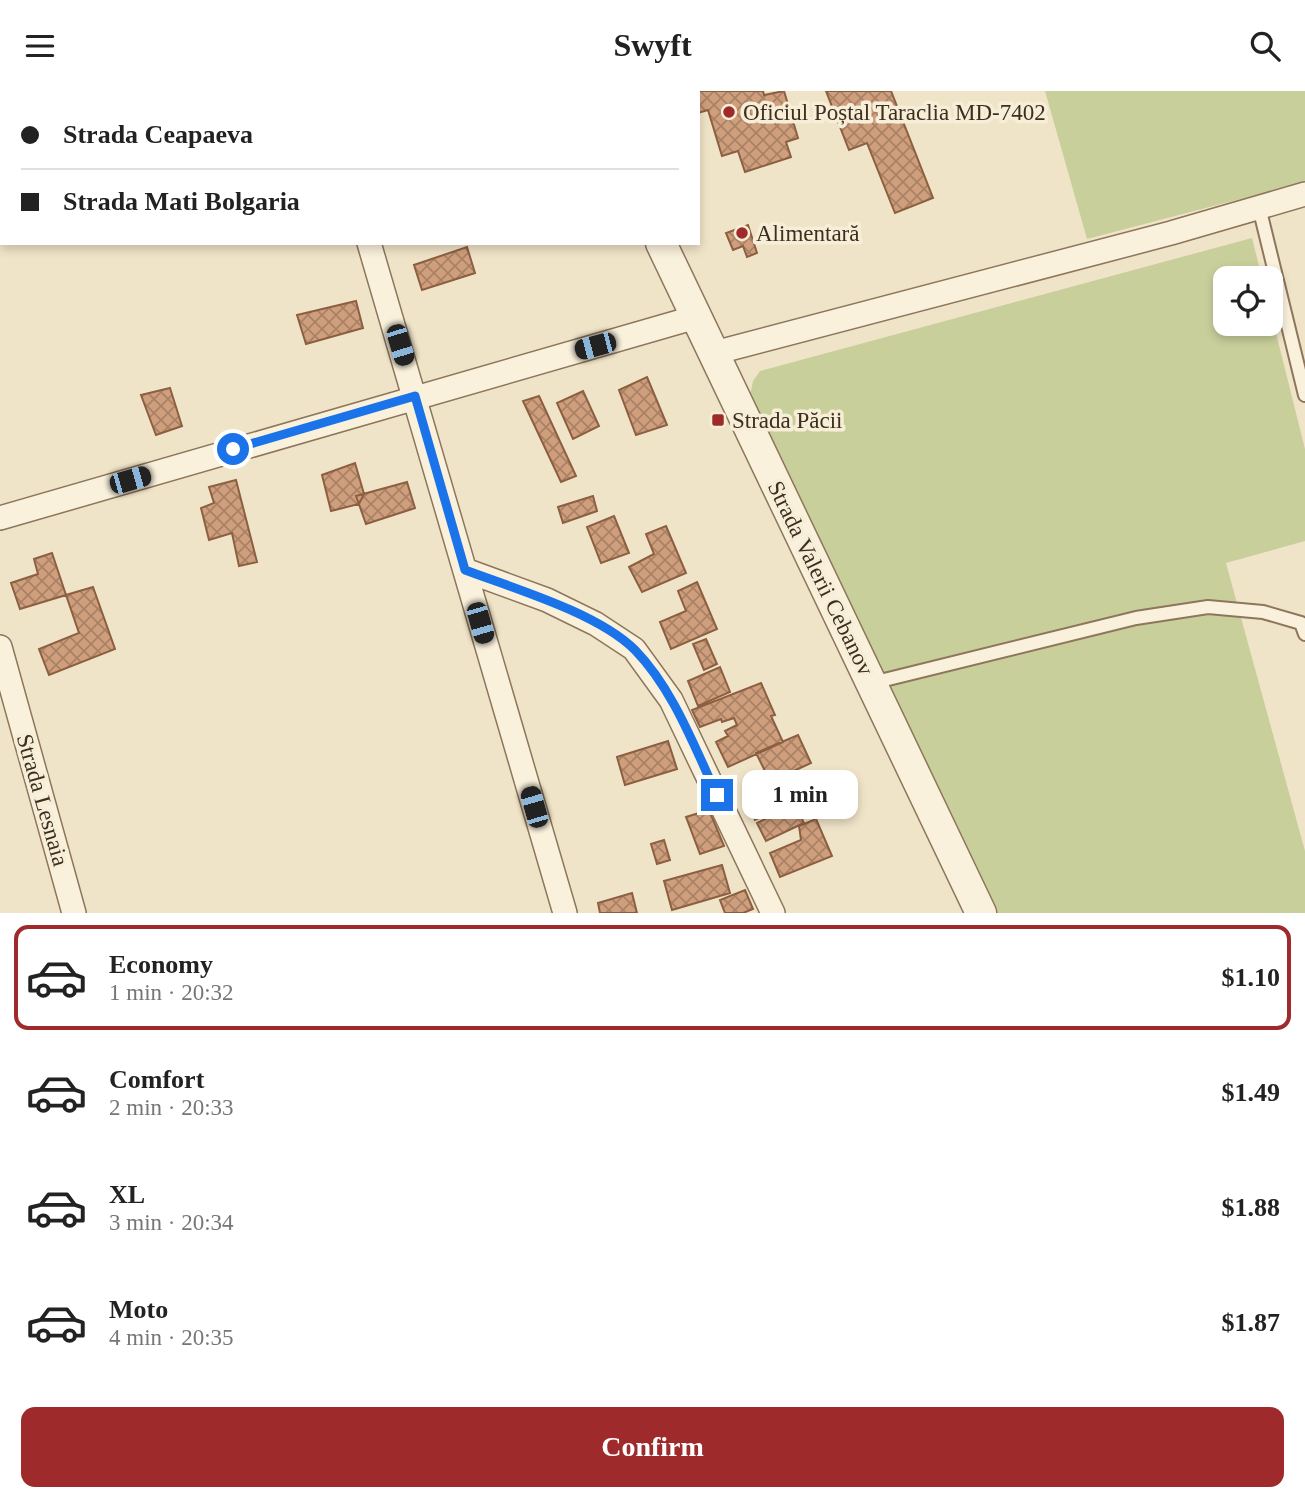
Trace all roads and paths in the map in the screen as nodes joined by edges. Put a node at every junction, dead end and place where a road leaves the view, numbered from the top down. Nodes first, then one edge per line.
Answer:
1 (1305, 194) edge
2 (1259, 207) junction
3 (370, 245) edge
4 (662, 245) edge
5 (696, 317) junction
6 (714, 353) junction
7 (1305, 395) edge
8 (415, 396) junction
9 (0, 518) edge
10 (465, 570) junction
11 (1305, 634) edge
12 (0, 647) edge
13 (872, 683) junction
14 (74, 913) edge
15 (565, 913) edge
16 (773, 913) edge
17 (981, 913) edge

1 - 2 street
2 - 6 street
2 - 7 lane
3 - 8 street
4 - 5 street, Strada Valerii Cebanov
5 - 6 street, Strada Valerii Cebanov
5 - 8 street
6 - 13 street, Strada Valerii Cebanov
8 - 9 street
8 - 10 street
10 - 15 street
10 - 16 street
11 - 13 lane
12 - 14 street, Strada Lesnaia
13 - 17 street, Strada Valerii Cebanov

